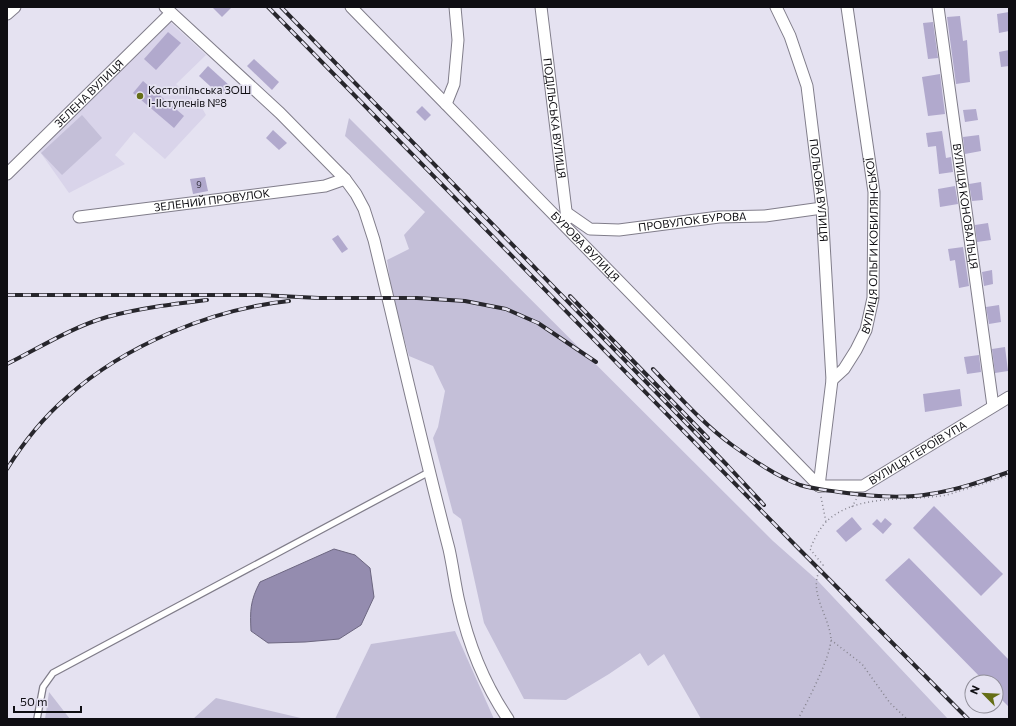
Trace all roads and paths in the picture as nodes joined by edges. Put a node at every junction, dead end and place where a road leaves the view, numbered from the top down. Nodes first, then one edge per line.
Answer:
1 (15, 7) edge
2 (351, 7) edge
3 (455, 7) edge
4 (541, 7) edge
5 (776, 7) edge
6 (847, 7) edge
7 (938, 7) edge
8 (168, 10) edge
9 (7, 14) edge
10 (446, 104) junction
11 (7, 174) edge
12 (345, 179) junction
13 (822, 208) junction
14 (567, 213) junction
15 (79, 217) dead end
16 (569, 229) junction
17 (832, 380) junction
18 (1009, 397) edge
19 (993, 406) junction
20 (429, 472) junction
21 (1009, 475) edge
22 (819, 486) junction
23 (826, 522) junction
24 (831, 640) junction
25 (37, 719) edge
26 (508, 719) edge
27 (798, 719) edge
28 (907, 719) edge

1 - 9 street
2 - 10 street, БУРОВА ВУЛИЦЯ
3 - 10 street
4 - 14 street, ПОДІЛЬСЬКА ВУЛИЦЯ
5 - 13 street, ПОЛЬОВА ВУЛИЦЯ
6 - 17 street, ВУЛИЦЯ ОЛЬГИ КОБИЛЯНСЬКОЇ
7 - 19 street, ВУЛИЦЯ КОНОВАЛЬЦЯ
8 - 11 street, ЗЕЛЕНА ВУЛИЦЯ
8 - 12 street
10 - 16 street, БУРОВА ВУЛИЦЯ
12 - 15 street, ЗЕЛЕНИЙ ПРОВУЛОК
12 - 20 street
13 - 14 street, ПРОВУЛОК БУРОВА
13 - 17 street, ПОЛЬОВА ВУЛИЦЯ
14 - 16 street, ПОДІЛЬСЬКА ВУЛИЦЯ
16 - 22 street, БУРОВА ВУЛИЦЯ
17 - 22 street, ПОЛЬОВА ВУЛИЦЯ
18 - 19 street, ВУЛИЦЯ ГЕРОЇВ УПА
19 - 22 street, ВУЛИЦЯ ГЕРОЇВ УПА
20 - 25 lane
20 - 26 street
21 - 23 path
22 - 23 path
23 - 24 path
24 - 27 path
24 - 28 path

